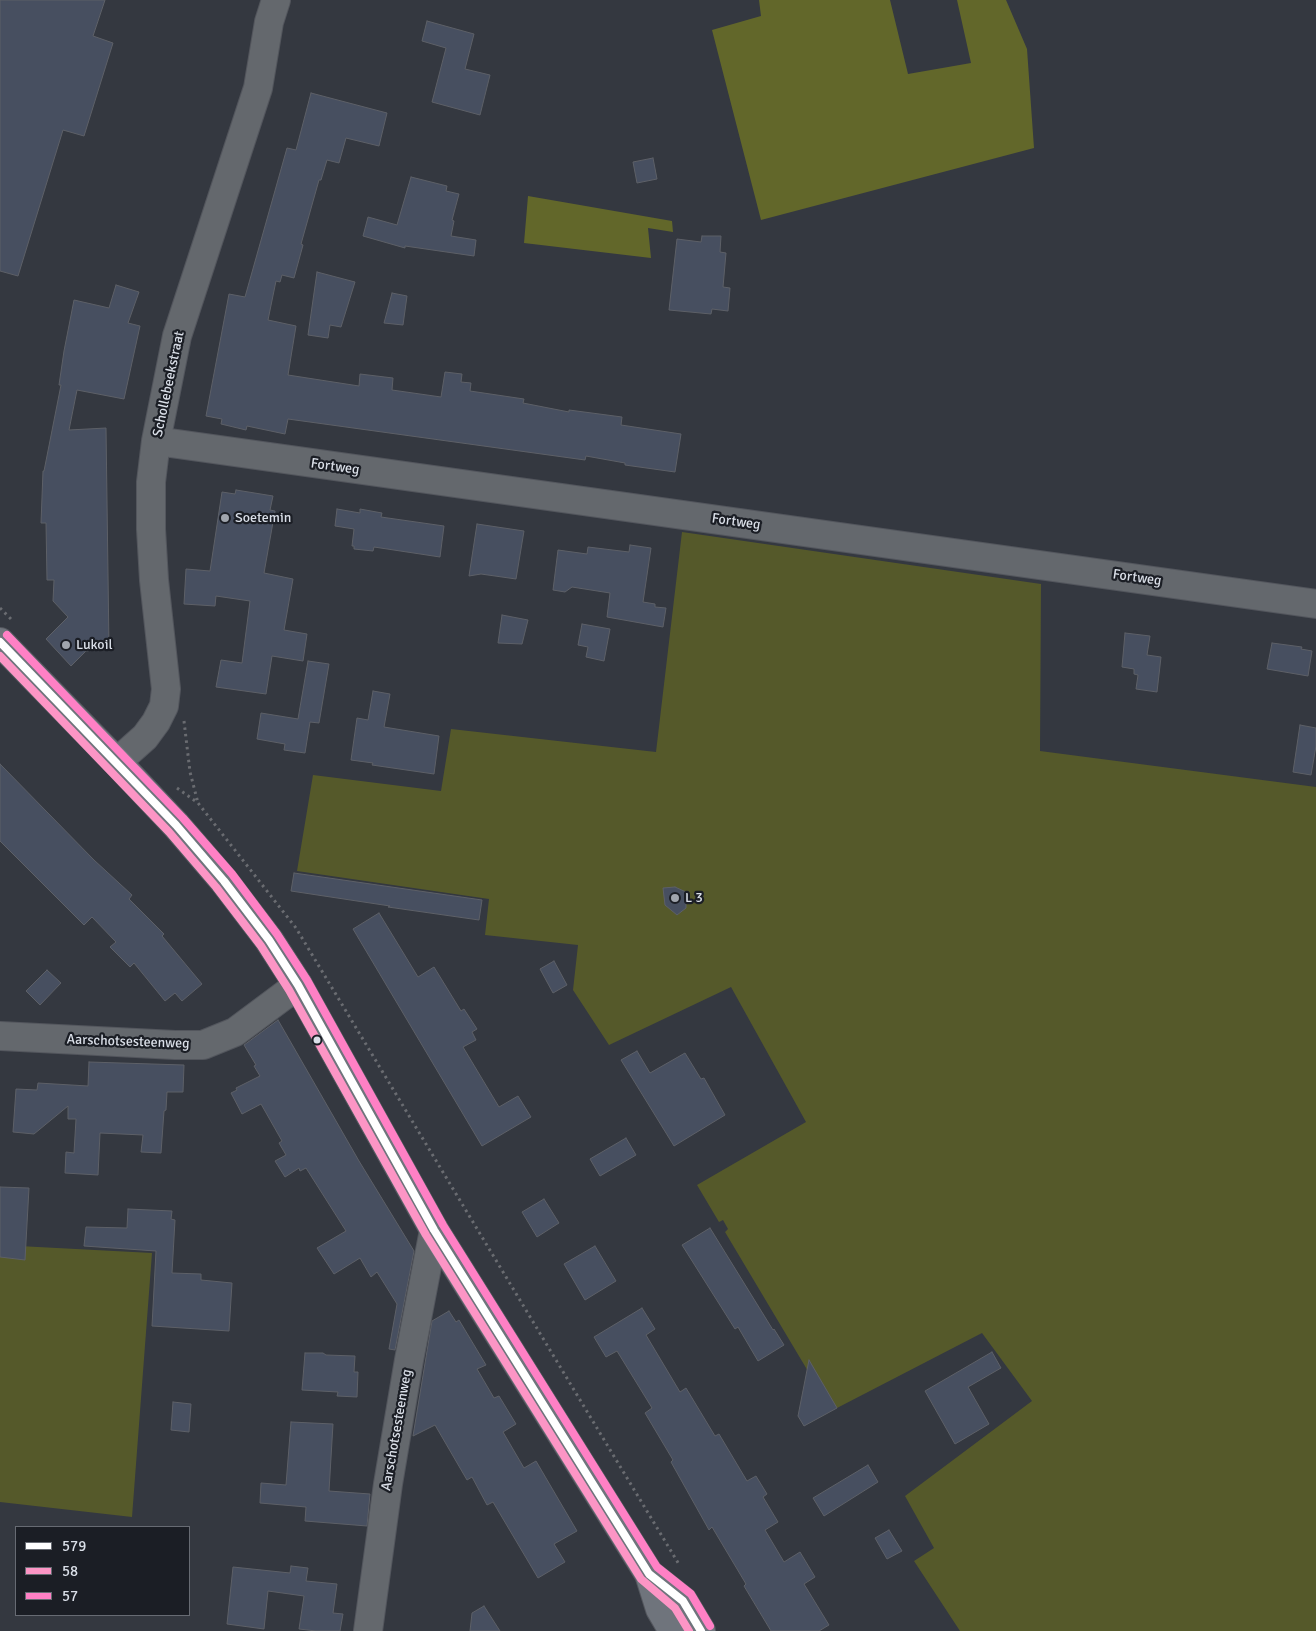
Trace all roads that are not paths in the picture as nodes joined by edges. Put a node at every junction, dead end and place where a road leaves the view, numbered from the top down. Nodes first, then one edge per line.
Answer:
1 (276, 0) edge
2 (156, 441) junction
3 (1316, 604) edge
4 (0, 642) edge
5 (117, 762) junction
6 (298, 985) junction
7 (0, 1036) edge
8 (434, 1230) junction
9 (648, 1574) junction
10 (368, 1631) edge
11 (674, 1631) edge
12 (702, 1631) edge

1 - 2 street, Schollebeekstraat
2 - 3 street, Fortweg
2 - 5 street, Schollebeekstraat
4 - 5 main road
5 - 6 main road
6 - 7 street, Aarschotsesteenweg
6 - 8 main road
8 - 9 main road
8 - 10 street, Aarschotsesteenweg
9 - 11 main road
9 - 12 main road

